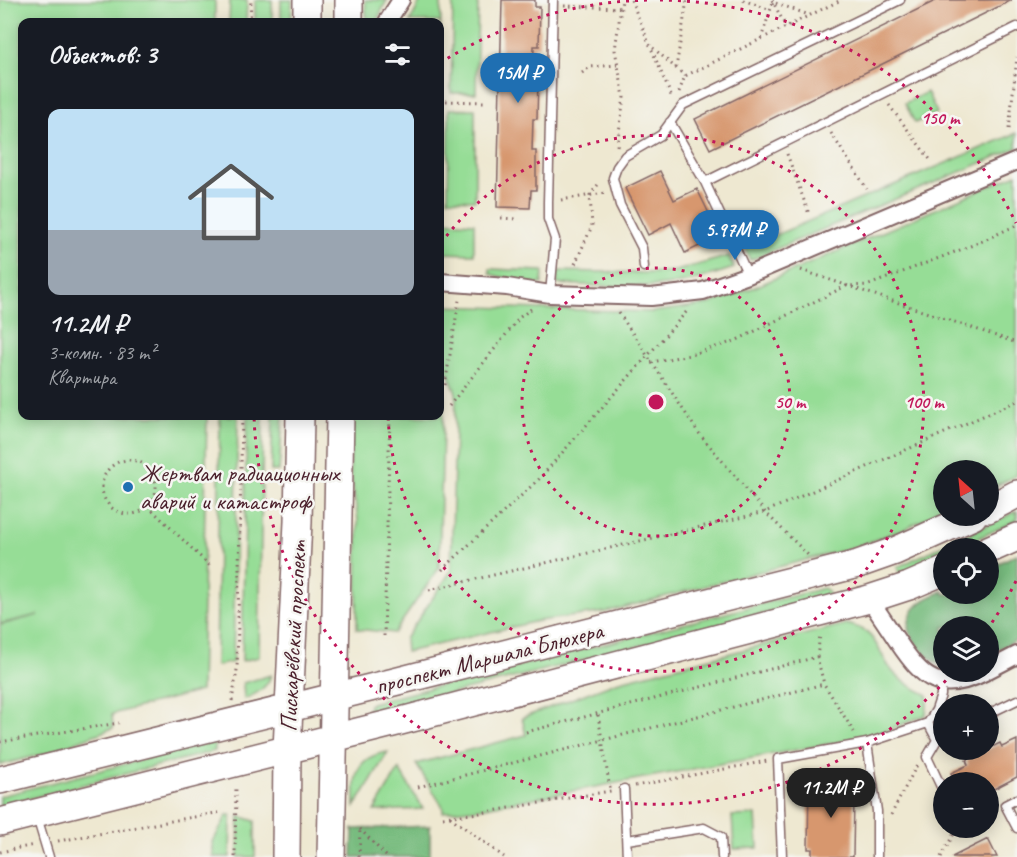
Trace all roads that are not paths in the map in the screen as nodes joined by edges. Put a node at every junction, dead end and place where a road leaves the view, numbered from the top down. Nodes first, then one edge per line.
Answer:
1 (307, 0) edge
2 (349, 0) edge
3 (401, 0) edge
4 (900, 0) edge
5 (553, 3) edge
6 (307, 18) edge
7 (349, 18) edge
8 (390, 18) edge
9 (1017, 27) edge
10 (670, 122) junction
11 (1017, 161) edge
12 (705, 182) junction
13 (644, 267) dead end
14 (748, 275) junction
15 (444, 282) edge
16 (550, 294) junction
17 (300, 420) edge
18 (340, 420) edge
19 (1017, 494) edge
20 (999, 503) edge
21 (950, 526) edge
22 (1017, 537) edge
23 (999, 545) edge
24 (858, 564) junction
25 (933, 576) edge
26 (869, 599) junction
27 (1017, 656) edge
28 (999, 665) edge
29 (933, 679) edge
30 (941, 682) joint
31 (958, 682) edge
32 (334, 697) junction
33 (1017, 700) edge
34 (289, 708) junction
35 (999, 709) edge
36 (928, 723) junction
37 (933, 730) edge
38 (334, 738) junction
39 (864, 743) junction
40 (287, 749) junction
41 (933, 749) edge
42 (934, 772) edge
43 (0, 780) edge
44 (624, 789) road end
45 (1017, 799) edge
46 (36, 812) junction
47 (0, 822) edge
48 (1017, 828) edge
49 (627, 840) junction
50 (49, 857) edge
51 (286, 857) edge
52 (331, 857) edge
53 (627, 857) edge
54 (722, 857) edge
55 (782, 857) edge
56 (877, 857) edge

1 - 6 main road
2 - 7 main road
3 - 8 street
4 - 10 lane
5 - 16 lane
9 - 12 lane
10 - 12 lane
10 - 13 lane
11 - 14 street
12 - 14 lane
14 - 16 street
15 - 16 street
17 - 34 main road, Пискарёвский проспект
18 - 32 main road, Пискарёвский проспект
19 - 20 main road
21 - 24 main road, проспект Маршала Блюхера
22 - 23 main road
24 - 26 main road
24 - 32 main road, проспект Маршала Блюхера
25 - 26 main road, проспект Маршала Блюхера
26 - 29 street
26 - 38 main road, проспект Маршала Блюхера
27 - 28 street
30 - 31 street
30 - 36 lane
32 - 34 main road, проспект Маршала Блюхера
32 - 38 main road, Пискарёвский проспект
33 - 35 lane
34 - 40 main road, Пискарёвский проспект
34 - 43 main road, проспект Маршала Блюхера
36 - 37 lane
36 - 39 lane
38 - 40 main road, проспект Маршала Блюхера
38 - 52 main road, Пискарёвский проспект
39 - 55 lane
39 - 56 lane
40 - 46 main road, проспект Маршала Блюхера
40 - 51 main road, Пискарёвский проспект
41 - 42 lane
44 - 49 lane
45 - 48 lane
46 - 47 main road, проспект Маршала Блюхера
46 - 50 lane
49 - 53 lane
49 - 54 lane

